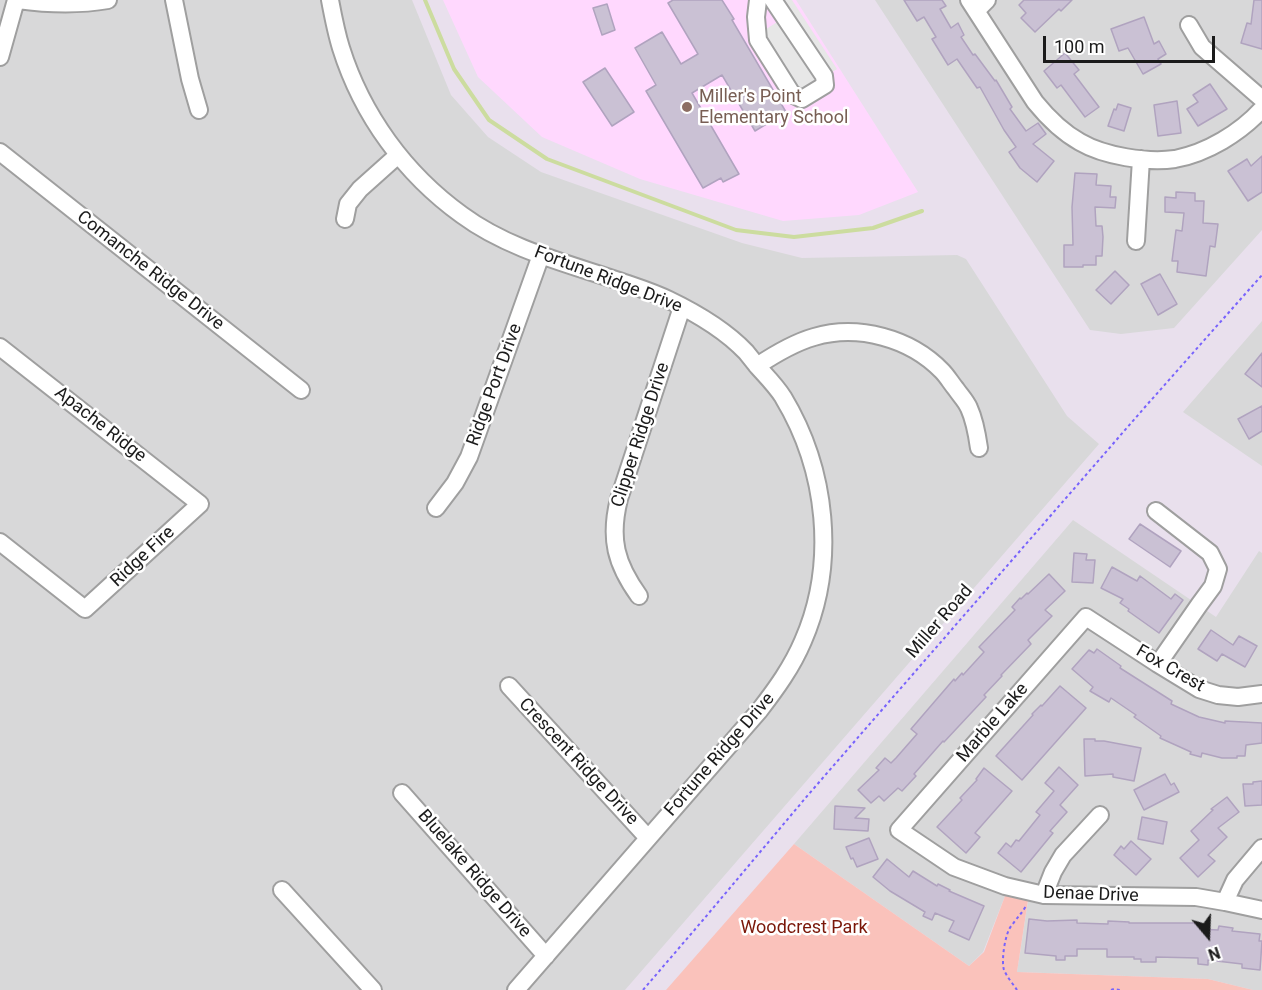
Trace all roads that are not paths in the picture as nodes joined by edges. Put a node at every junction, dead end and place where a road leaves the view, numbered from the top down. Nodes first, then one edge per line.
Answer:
1 (17, 0) edge
2 (108, 0) edge
3 (174, 0) edge
4 (330, 0) edge
5 (758, 0) edge
6 (772, 0) edge
7 (977, 4) edge
8 (1190, 26) dead end
9 (0, 57) edge
10 (1262, 99) edge
11 (1262, 109) edge
12 (199, 110) dead end
13 (0, 152) edge
14 (398, 155) junction
15 (1141, 159) junction
16 (345, 219) dead end
17 (1136, 241) dead end
18 (541, 255) junction
19 (682, 307) junction
20 (0, 346) edge
21 (757, 366) junction
22 (301, 390) dead end
23 (979, 448) dead end
24 (200, 504) joint
25 (436, 508) dead end
26 (1156, 511) dead end
27 (0, 542) edge
28 (639, 596) dead end
29 (1086, 617) joint
30 (1158, 664) junction
31 (509, 686) dead end
32 (1262, 694) edge
33 (402, 793) dead end
34 (1100, 815) dead end
35 (899, 830) joint
36 (648, 838) junction
37 (1262, 848) edge
38 (282, 890) dead end
39 (1037, 893) junction
40 (1225, 902) junction
41 (1262, 910) edge
42 (546, 956) junction
43 (373, 990) edge
44 (516, 990) edge

1 - 2 street
1 - 9 street
3 - 12 street
4 - 14 street, Fortune Ridge Drive
5 - 6 street
7 - 15 street
8 - 10 street
11 - 15 street
13 - 22 street, Comanche Ridge Drive
14 - 16 street
14 - 18 street, Fortune Ridge Drive
15 - 17 street
18 - 19 street, Fortune Ridge Drive
18 - 25 street, Ridge Port Drive
19 - 21 street, Fortune Ridge Drive
19 - 28 street, Clipper Ridge Drive
20 - 24 street, Apache Ridge
21 - 23 street
21 - 36 street, Fortune Ridge Drive
24 - 27 street, Ridge Fire
26 - 30 street
29 - 30 street, Fox Crest
29 - 35 street, Marble Lake
30 - 32 street, Fox Crest
31 - 36 street, Crescent Ridge Drive
33 - 42 street, Bluelake Ridge Drive
34 - 39 street
35 - 39 street, Denae Drive
36 - 42 street, Fortune Ridge Drive
37 - 40 street
38 - 43 street
39 - 40 street, Denae Drive
40 - 41 street, Denae Drive
42 - 44 street, Fortune Ridge Drive

